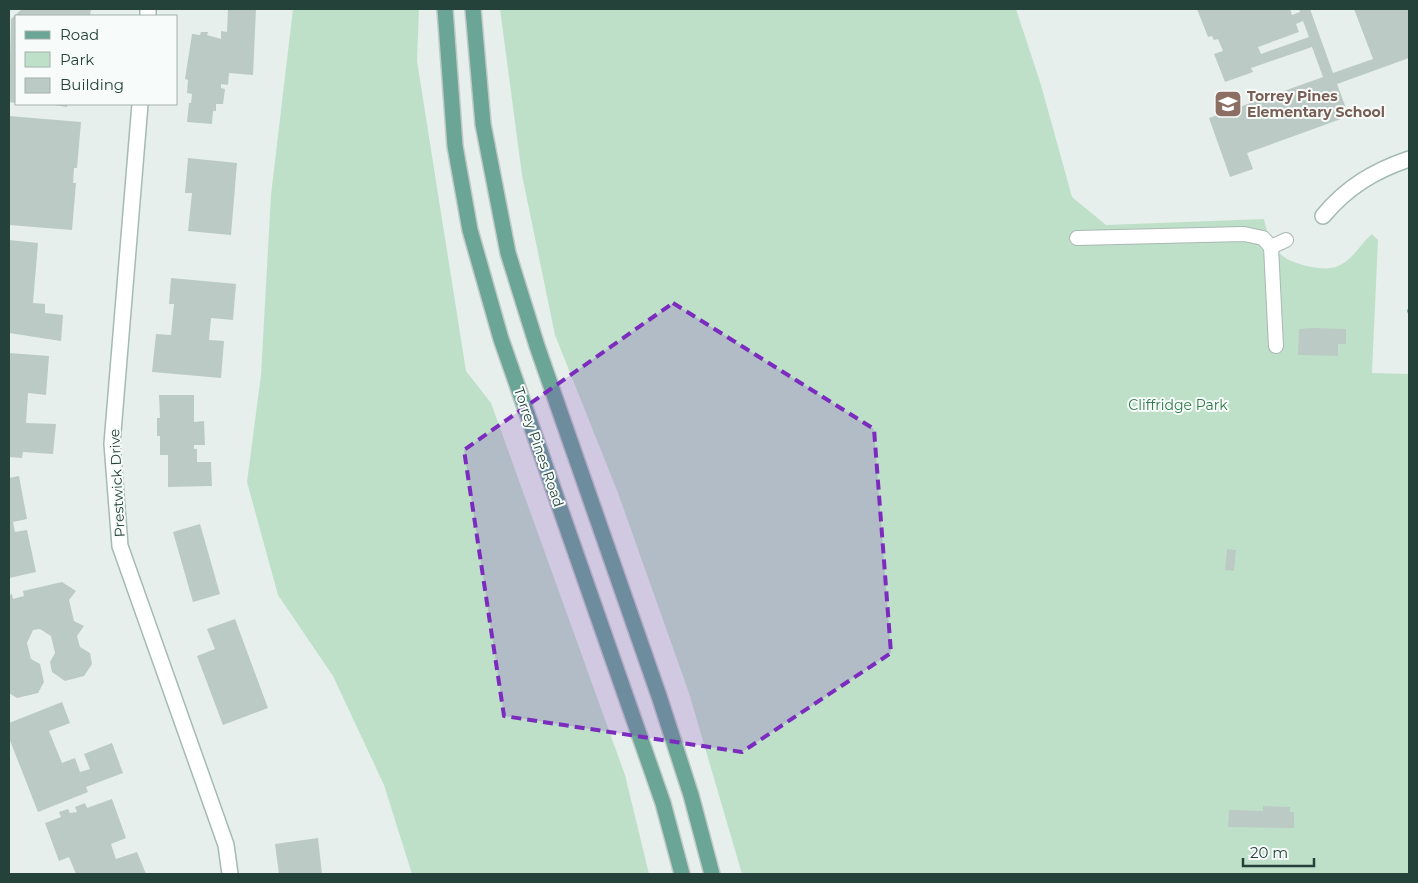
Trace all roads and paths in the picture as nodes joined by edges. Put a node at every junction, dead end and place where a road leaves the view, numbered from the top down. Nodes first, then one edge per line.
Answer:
1 (445, 9) edge
2 (474, 9) edge
3 (140, 105) edge
4 (1409, 159) edge
5 (1324, 216) dead end
6 (1077, 238) dead end
7 (1286, 240) dead end
8 (1271, 247) junction
9 (1276, 346) dead end
10 (230, 874) edge
11 (682, 874) edge
12 (712, 874) edge

1 - 11 main road, Torrey Pines Road
2 - 12 main road
3 - 10 street, Prestwick Drive
4 - 5 street
6 - 8 lane
7 - 8 lane
8 - 9 lane

